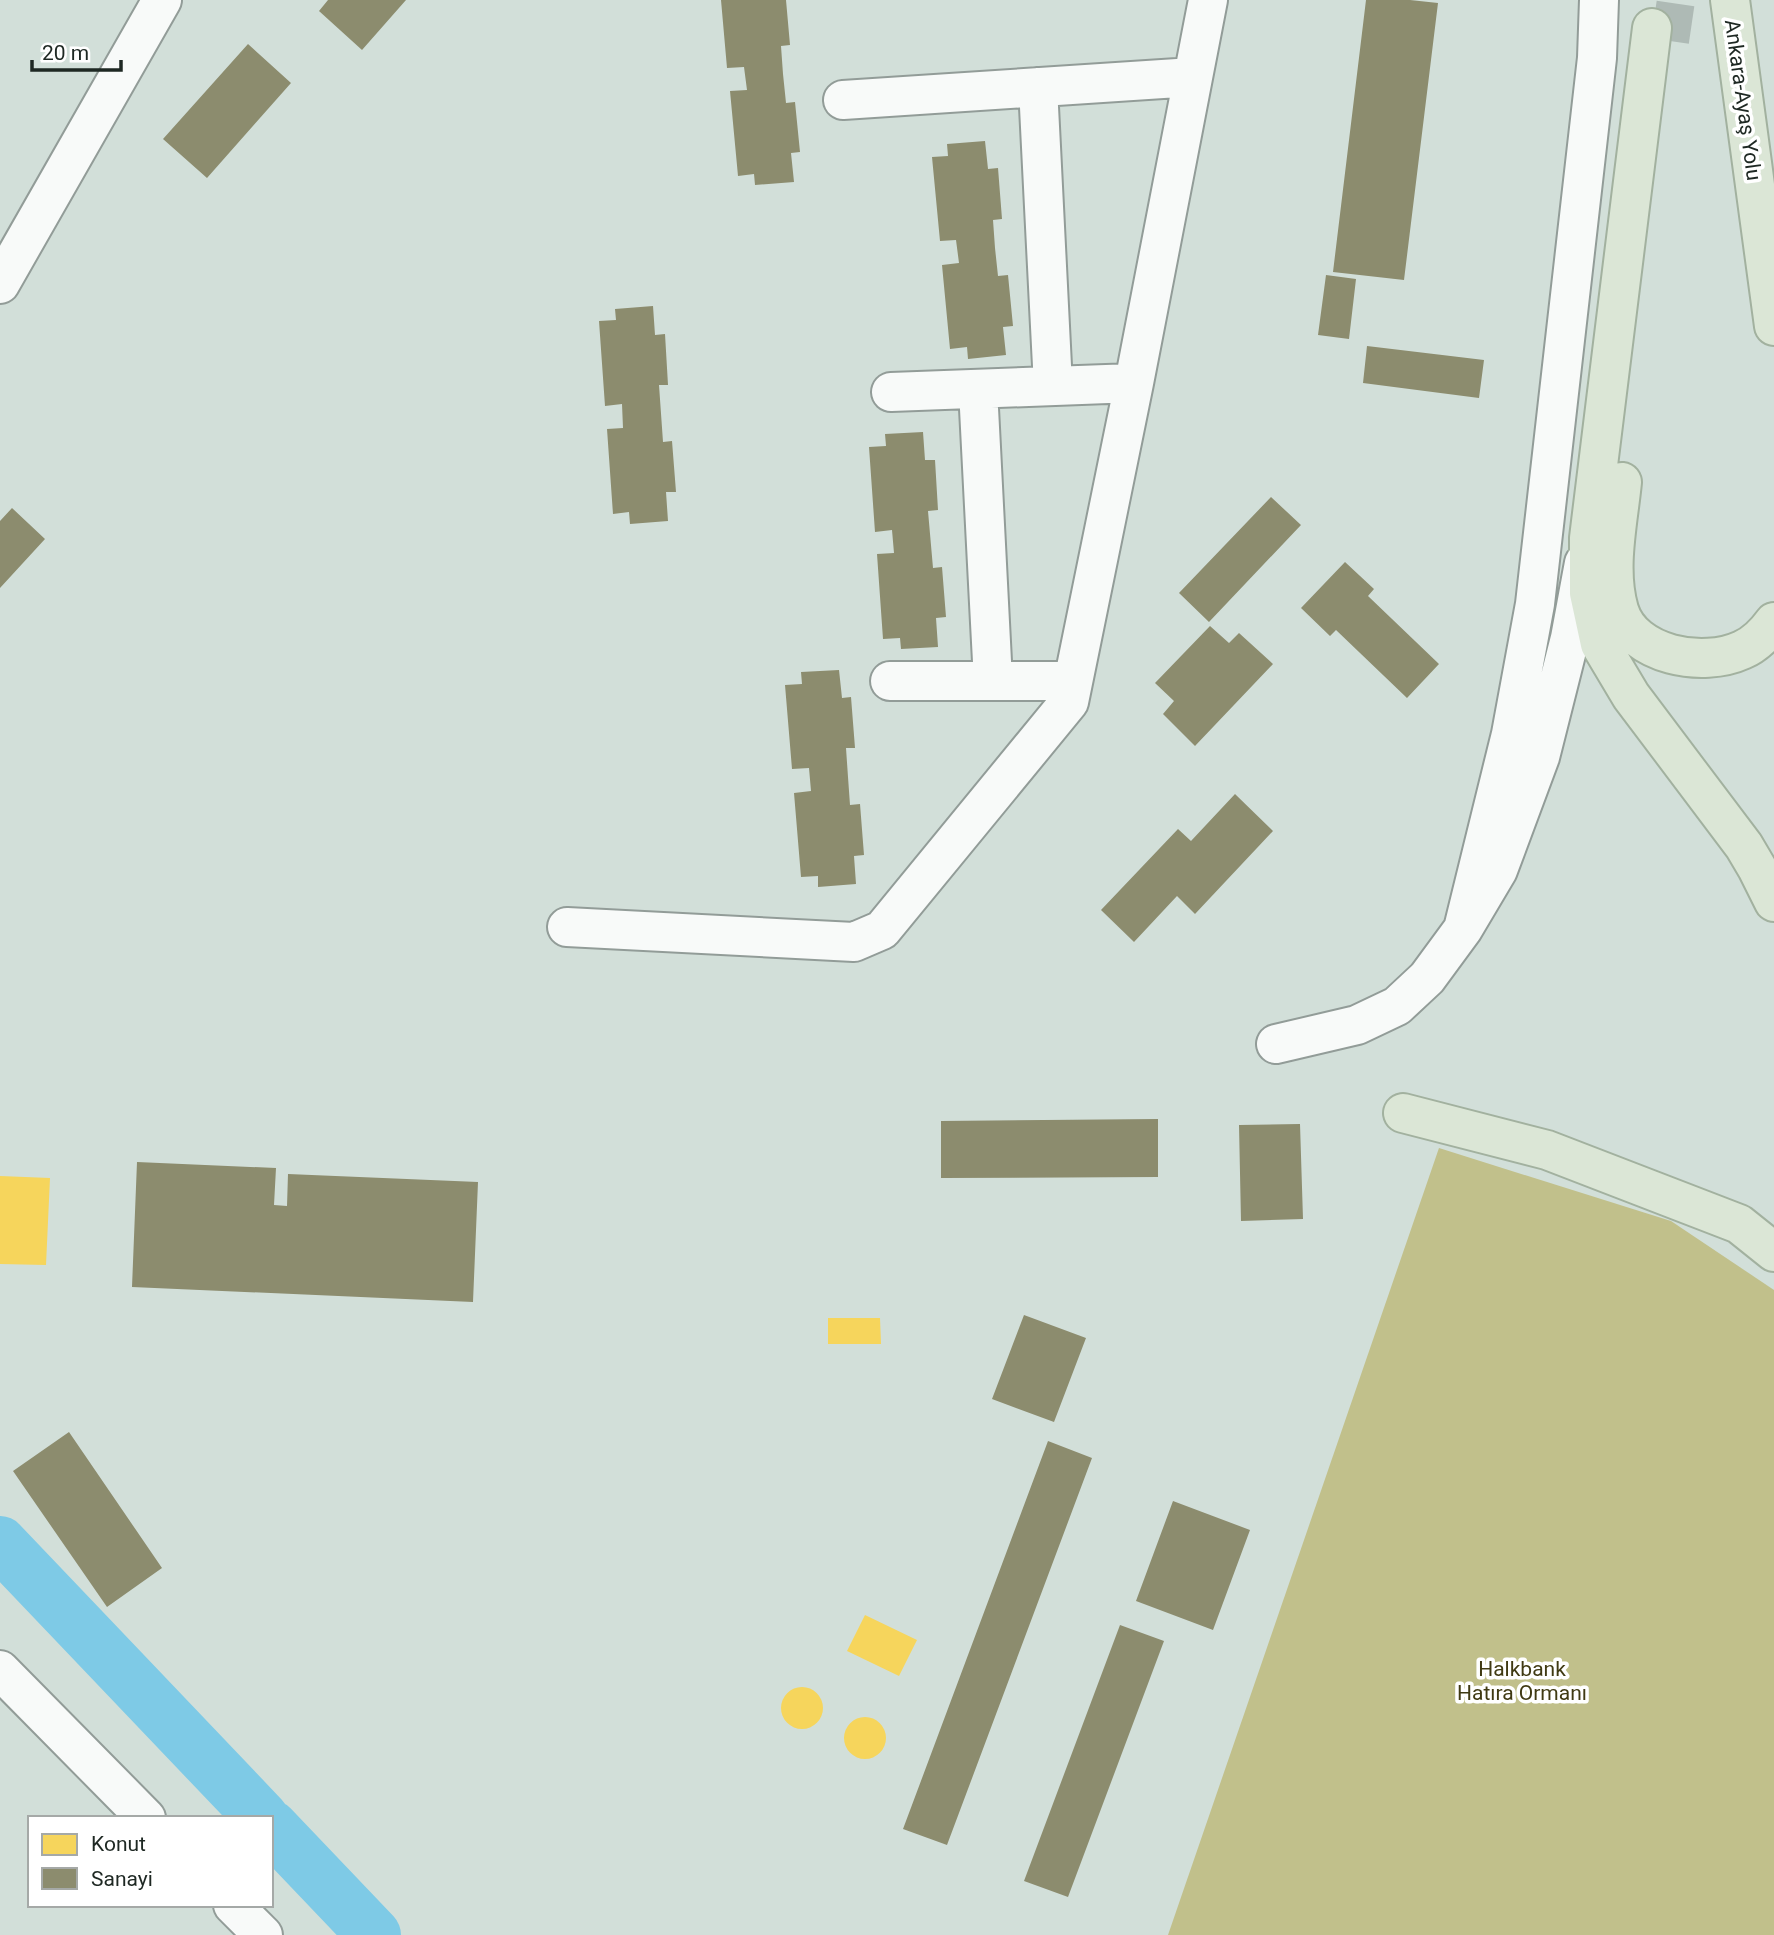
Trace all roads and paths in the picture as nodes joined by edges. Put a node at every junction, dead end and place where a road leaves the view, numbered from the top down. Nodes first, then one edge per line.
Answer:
1 (162, 0) edge
2 (1208, 0) edge
3 (1599, 0) edge
4 (1730, 0) edge
5 (1193, 77) junction
6 (1038, 87) junction
7 (843, 100) dead end
8 (0, 284) edge
9 (1774, 326) edge
10 (1134, 383) junction
11 (1053, 386) junction
12 (978, 389) junction
13 (891, 392) dead end
14 (1589, 538) junction
15 (1774, 622) edge
16 (890, 681) dead end
17 (993, 681) junction
18 (1073, 681) junction
19 (1774, 902) edge
20 (567, 927) dead end
21 (1463, 929) junction
22 (1276, 1044) dead end
23 (1404, 1113) dead end
24 (1774, 1252) edge
25 (0, 1670) edge
26 (144, 1816) edge
27 (235, 1907) edge
28 (263, 1935) edge

1 - 8 street
2 - 5 street
3 - 21 street
4 - 9 highway, Ankara-Ayaş Yolu
5 - 6 street
5 - 10 street
6 - 7 street
6 - 11 street
10 - 11 street
10 - 18 street
11 - 12 street
12 - 13 street
12 - 17 street
14 - 15 highway
14 - 19 highway
14 - 21 street
16 - 17 street
17 - 18 street
18 - 20 street
21 - 22 street
23 - 24 highway
25 - 26 street
27 - 28 street

